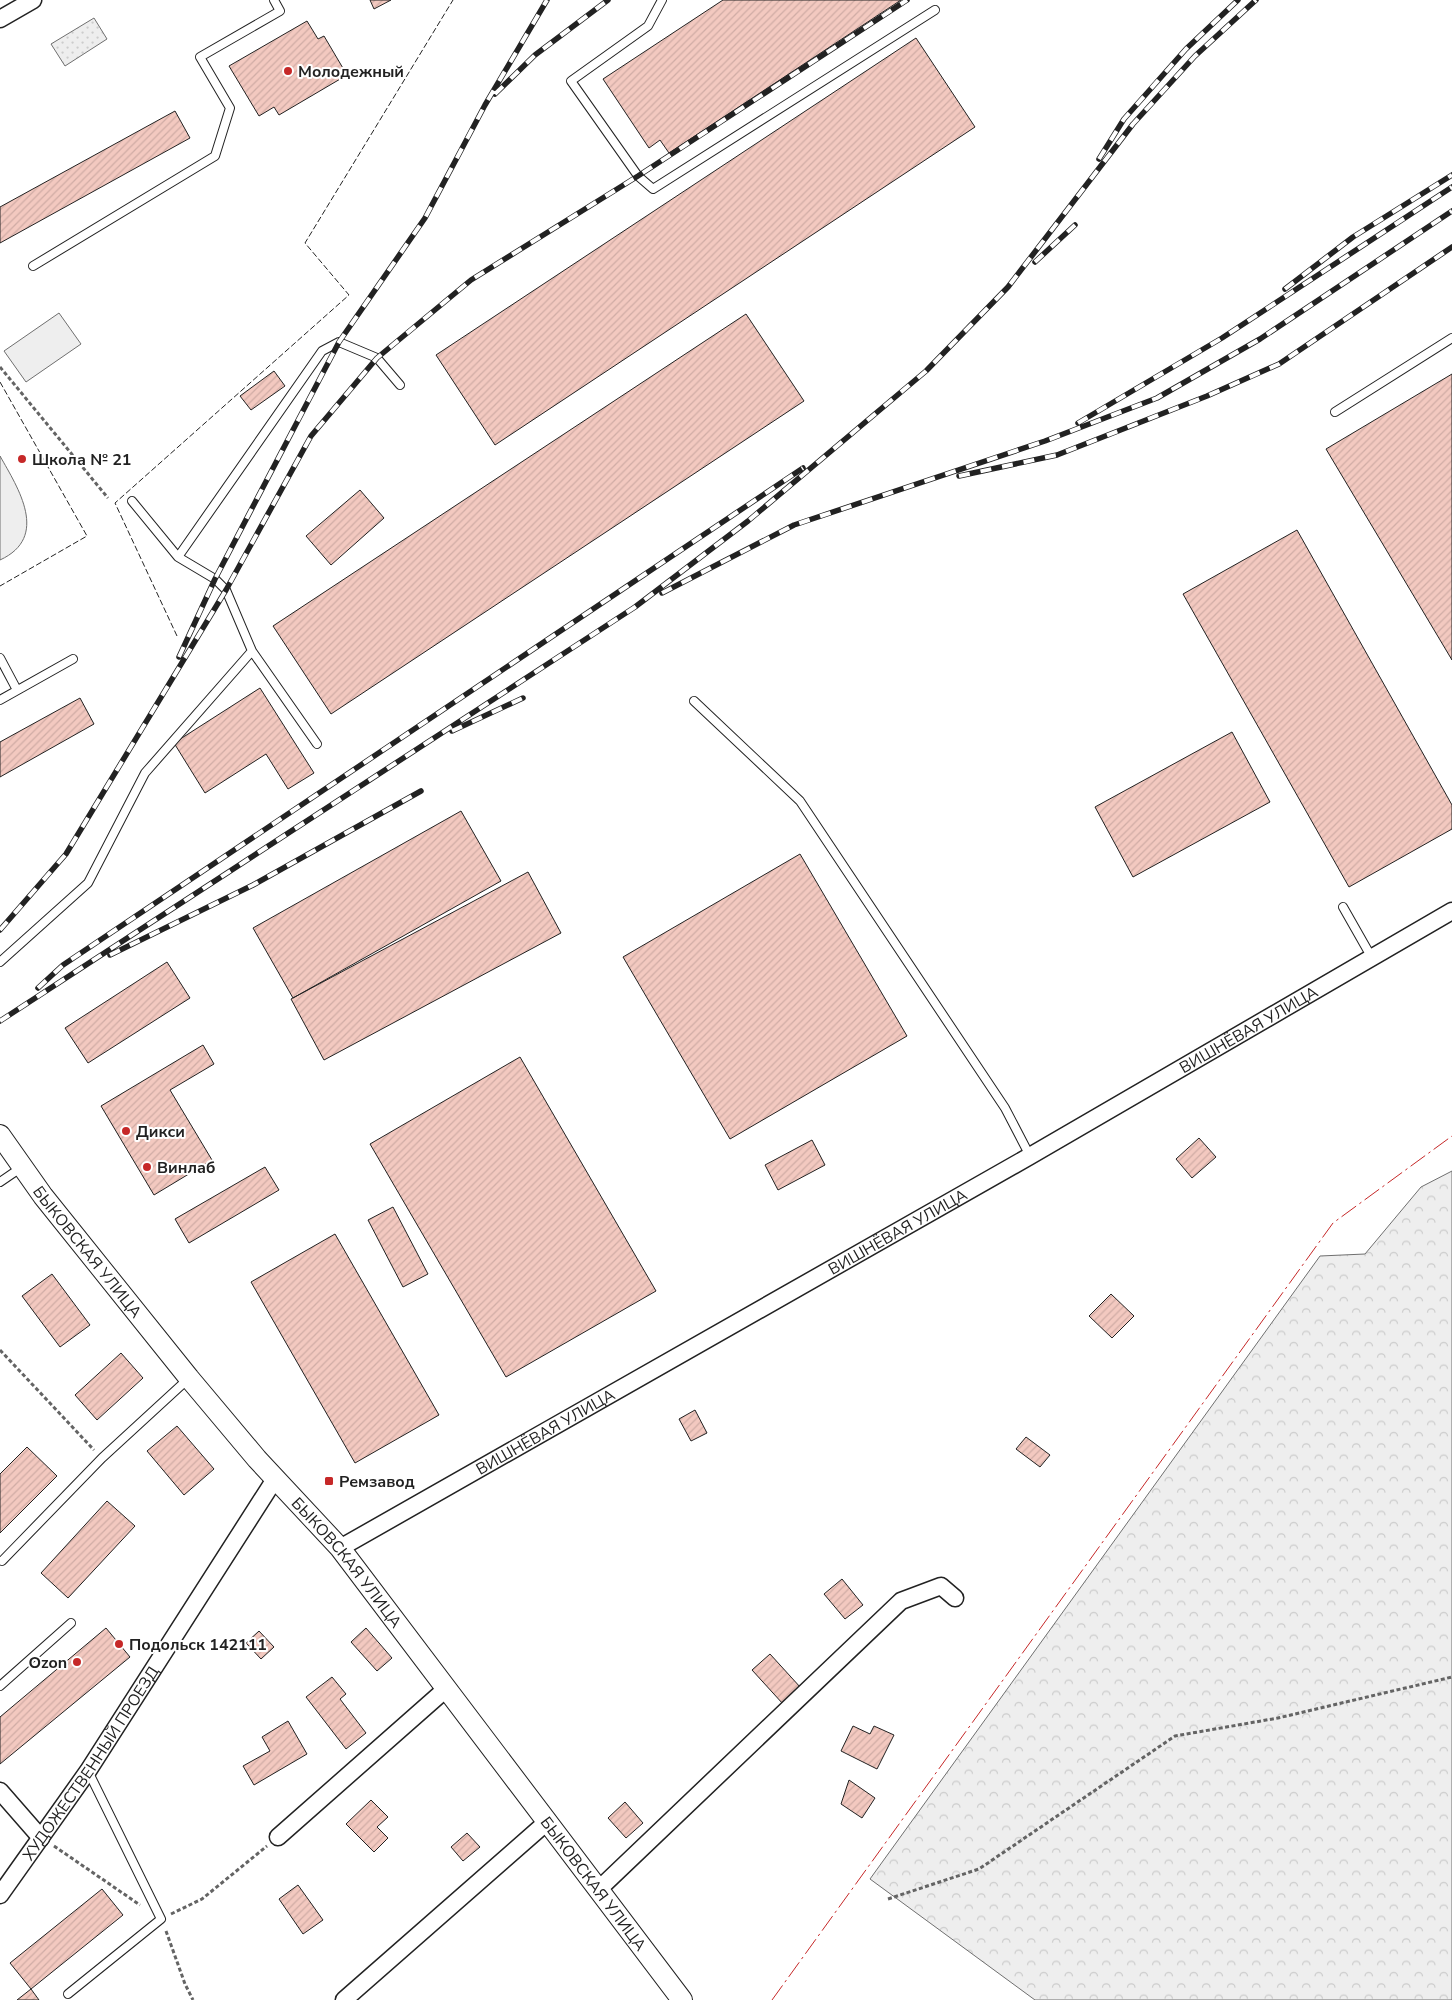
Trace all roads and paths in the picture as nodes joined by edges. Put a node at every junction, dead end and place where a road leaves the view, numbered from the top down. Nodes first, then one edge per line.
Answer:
1 (33, 0) edge
2 (274, 0) edge
3 (662, 0) edge
4 (935, 10) dead end
5 (0, 19) edge
6 (33, 266) dead end
7 (1452, 338) edge
8 (0, 367) edge
9 (400, 385) dead end
10 (1335, 412) dead end
11 (108, 498) dead end
12 (132, 501) dead end
13 (178, 557) junction
14 (252, 651) junction
15 (0, 658) edge
16 (73, 659) dead end
17 (17, 690) junction
18 (0, 700) edge
19 (694, 701) dead end
20 (317, 744) dead end
21 (1343, 907) dead end
22 (1452, 911) edge
23 (1372, 958) junction
24 (0, 962) edge
25 (0, 1135) edge
26 (1030, 1156) junction
27 (22, 1167) junction
28 (0, 1182) edge
29 (0, 1350) edge
30 (189, 1378) junction
31 (102, 1458) junction
32 (275, 1479) junction
33 (340, 1548) junction
34 (2, 1561) dead end
35 (956, 1598) dead end
36 (71, 1623) dead end
37 (1452, 1677) edge
38 (0, 1686) edge
39 (448, 1688) junction
40 (88, 1771) junction
41 (0, 1791) edge
42 (548, 1821) junction
43 (278, 1837) joint
44 (41, 1838) junction
45 (599, 1889) junction
46 (0, 1895) edge
47 (888, 1899) dead end
48 (161, 1919) junction
49 (68, 1994) dead end
50 (193, 2000) edge
51 (344, 2000) edge
52 (682, 2000) edge

1 - 5 street
2 - 6 lane
3 - 4 lane
7 - 10 lane
8 - 11 path
9 - 13 lane
12 - 13 lane
13 - 14 lane
14 - 20 lane
14 - 24 lane
15 - 17 lane
16 - 17 lane
17 - 18 lane
19 - 26 lane
21 - 23 lane
22 - 23 street, ВИШНЁВАЯ УЛИЦА
23 - 26 street, ВИШНЁВАЯ УЛИЦА
25 - 27 street, БЫКОВСКАЯ УЛИЦА
26 - 33 street, ВИШНЁВАЯ УЛИЦА
27 - 28 lane
27 - 30 street, БЫКОВСКАЯ УЛИЦА
29 - 31 path
30 - 31 lane
30 - 32 street, БЫКОВСКАЯ УЛИЦА
31 - 34 lane
32 - 33 street, БЫКОВСКАЯ УЛИЦА
32 - 40 street, ХУДОЖЕСТВЕННЫЙ ПРОЕЗД
33 - 39 street, БЫКОВСКАЯ УЛИЦА
35 - 45 street
36 - 38 lane
37 - 47 path
39 - 42 street, БЫКОВСКАЯ УЛИЦА
39 - 43 street
40 - 44 street, ХУДОЖЕСТВЕННЫЙ ПРОЕЗД
40 - 48 lane
41 - 44 street
42 - 45 street, БЫКОВСКАЯ УЛИЦА
42 - 51 street
43 - 48 path
44 - 46 street, ХУДОЖЕСТВЕННЫЙ ПРОЕЗД
44 - 48 path
45 - 52 street, БЫКОВСКАЯ УЛИЦА
48 - 49 lane
48 - 50 path

